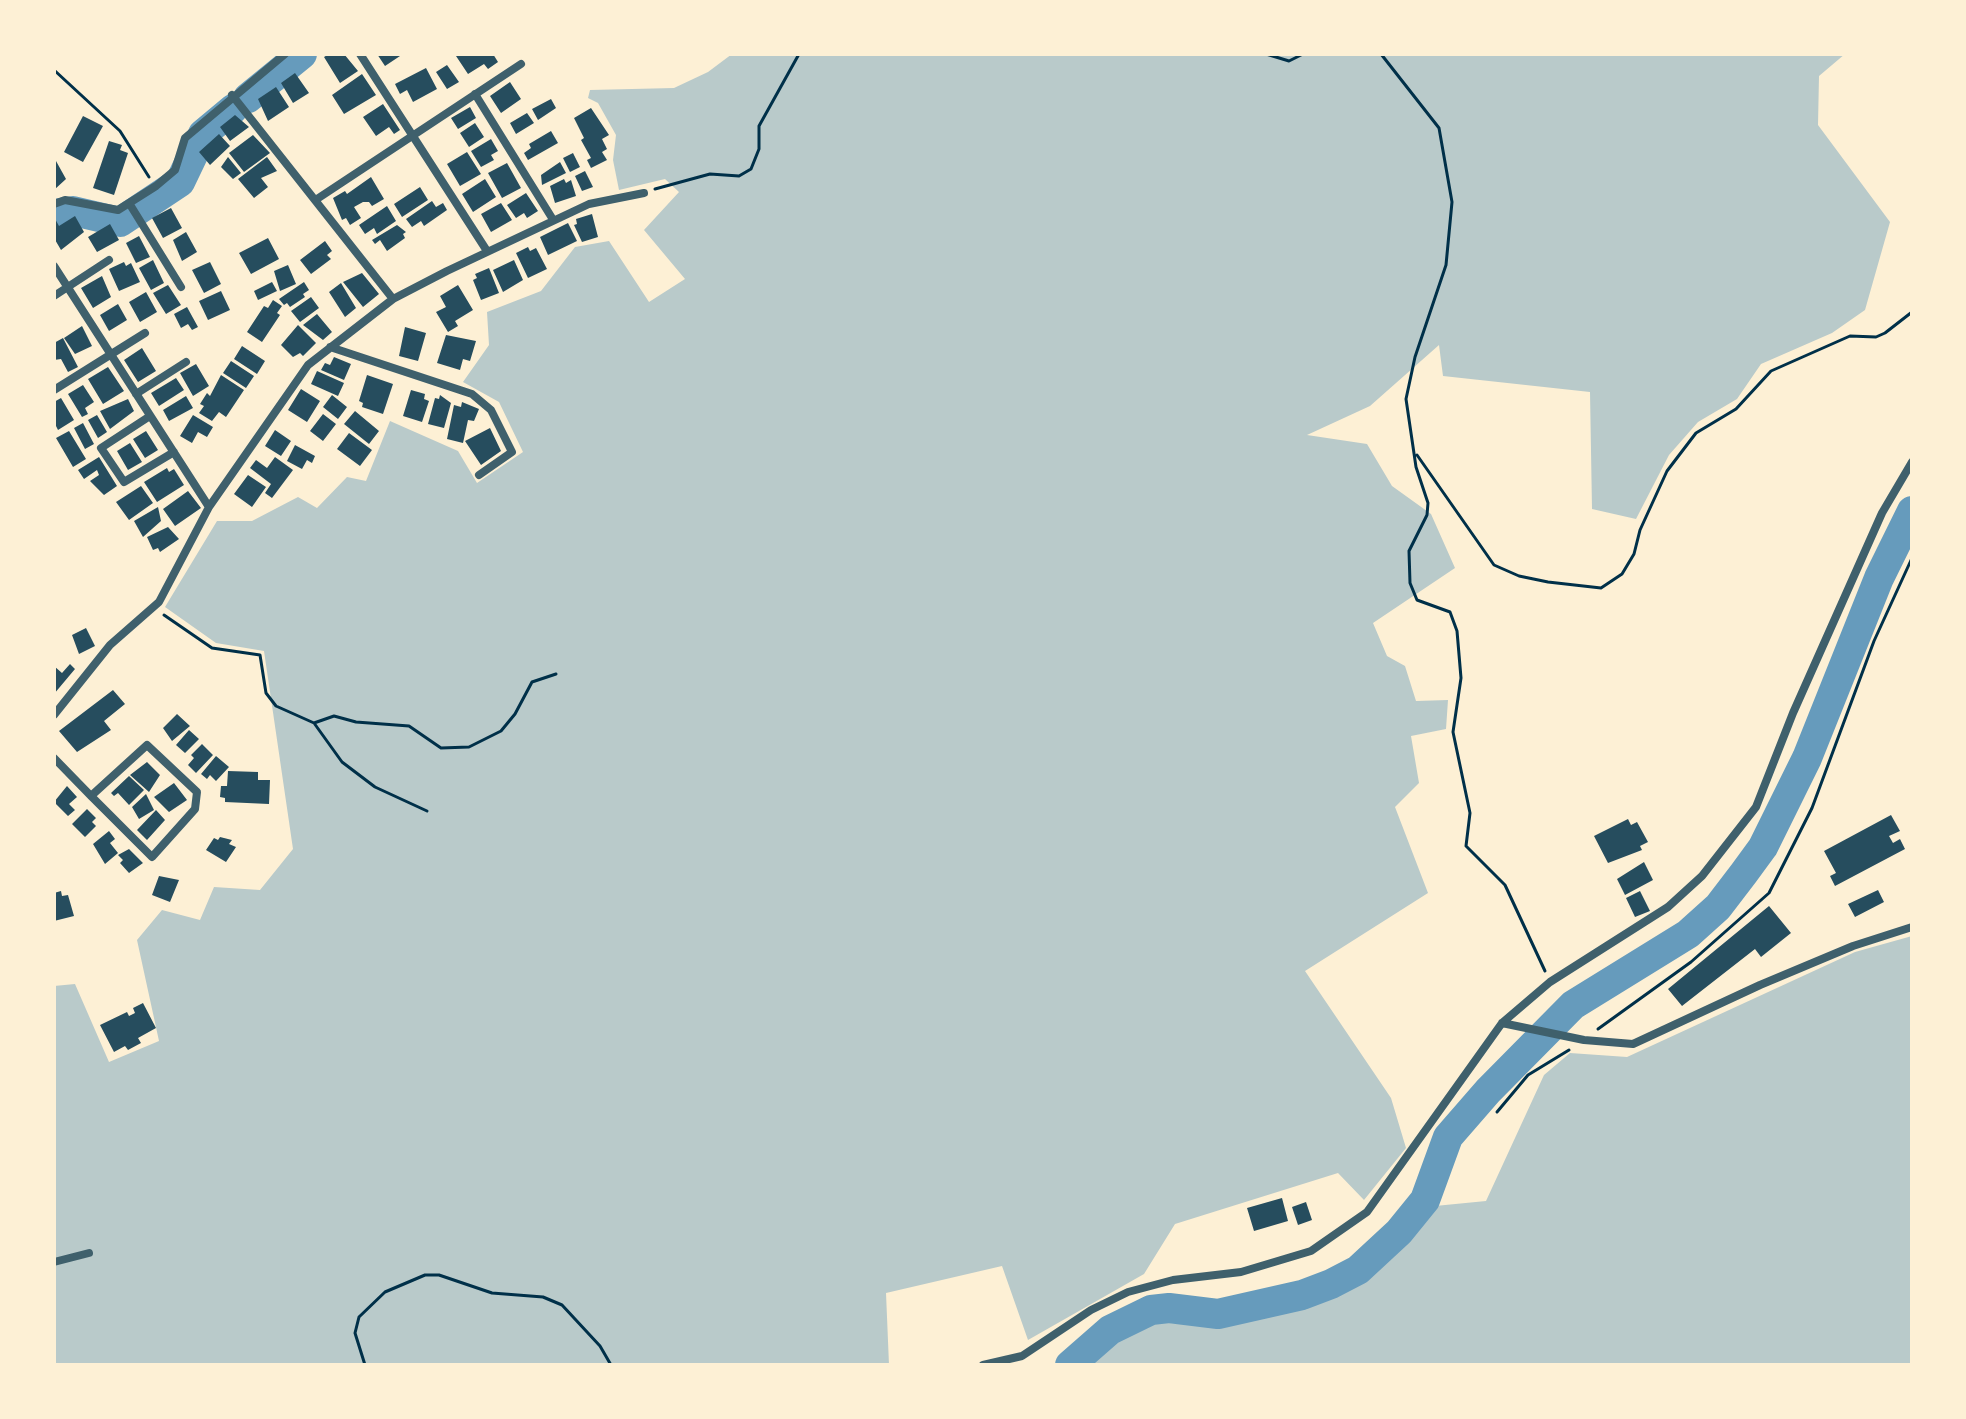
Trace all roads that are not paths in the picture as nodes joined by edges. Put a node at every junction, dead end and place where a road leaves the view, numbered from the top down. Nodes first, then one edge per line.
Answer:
1 (285, 54) edge
2 (360, 54) edge
3 (521, 64) dead end
4 (475, 94) junction
5 (232, 95) junction
6 (412, 134) junction
7 (644, 193) road end
8 (317, 199) junction
9 (54, 204) edge
10 (133, 209) junction
11 (552, 218) junction
12 (487, 251) junction
13 (109, 260) dead end
14 (54, 266) edge
15 (67, 287) junction
16 (181, 287) dead end
17 (54, 296) edge
18 (393, 299) junction
19 (145, 333) dead end
20 (330, 347) junction
21 (110, 355) junction
22 (186, 362) dead end
23 (54, 390) edge
24 (136, 394) junction
25 (150, 416) junction
26 (174, 452) junction
27 (1912, 462) edge
28 (479, 475) dead end
29 (209, 507) junction
30 (54, 715) edge
31 (54, 758) edge
32 (91, 796) junction
33 (1912, 927) edge
34 (1502, 1023) junction
35 (89, 1253) dead end
36 (54, 1262) edge
37 (983, 1365) edge

1 - 5 street
2 - 6 street
3 - 4 street
4 - 6 street
4 - 11 street
5 - 8 street
5 - 10 street
6 - 8 street
6 - 12 street
7 - 11 street
8 - 18 street
9 - 10 street
10 - 16 street
11 - 12 street
12 - 18 street
13 - 15 street
14 - 15 street
15 - 17 street
15 - 21 street
18 - 20 street
19 - 21 street
20 - 28 street
20 - 29 street
21 - 23 street
21 - 24 street
22 - 24 street
24 - 25 street
25 - 26 street
25 - 26 street
26 - 29 street
27 - 34 street
29 - 30 street
31 - 32 street
32 - 32 street
33 - 34 street
34 - 37 street
35 - 36 street

